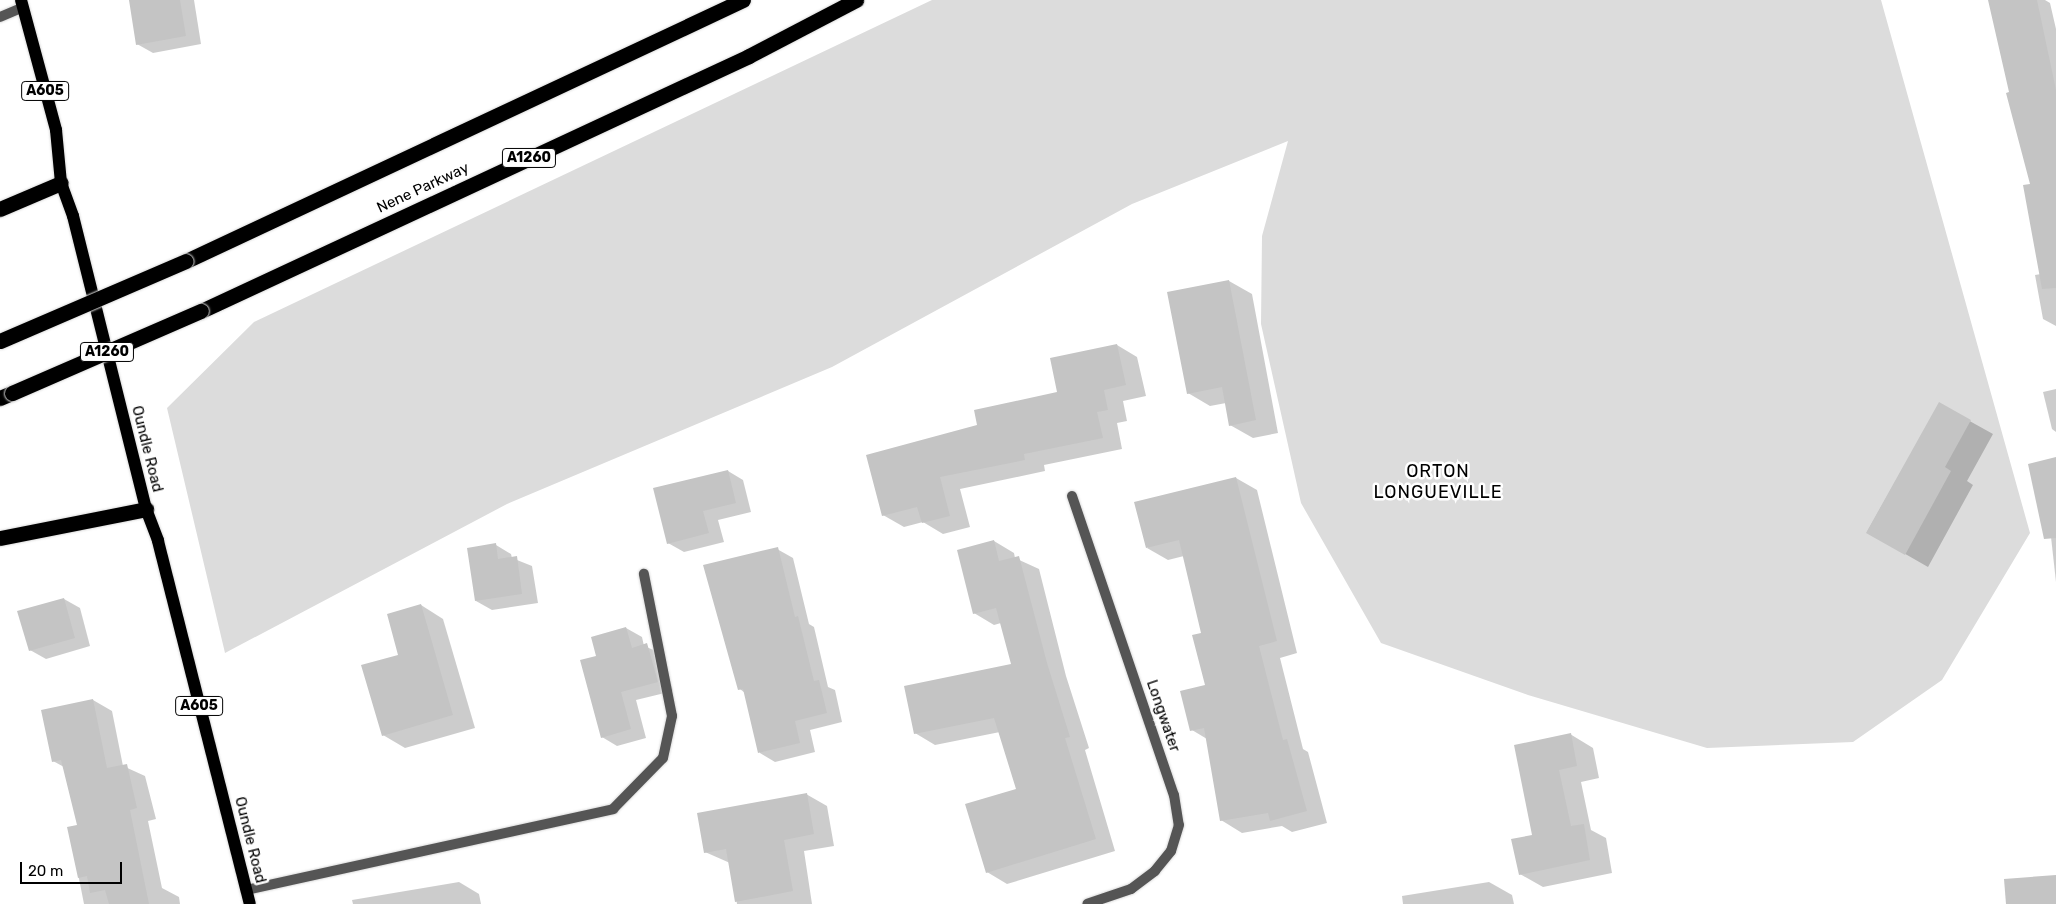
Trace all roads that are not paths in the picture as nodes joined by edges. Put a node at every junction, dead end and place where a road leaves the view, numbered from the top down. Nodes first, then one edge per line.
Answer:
1 (743, 0) edge
2 (856, 0) edge
3 (22, 4) edge
4 (0, 17) edge
5 (61, 183) junction
6 (0, 209) edge
7 (0, 341) edge
8 (6, 396) edge
9 (1072, 496) dead end
10 (146, 509) junction
11 (0, 538) edge
12 (644, 574) dead end
13 (246, 890) junction
14 (250, 904) edge
15 (1087, 904) edge

1 - 7 highway, bridge
2 - 8 highway, Nene Parkway / A1260, bridge
3 - 4 street
3 - 5 main road, Oundle Road / A605
5 - 6 highway
5 - 10 main road, Oundle Road / A605
9 - 15 street, Longwater
10 - 11 highway
10 - 13 main road, Oundle Road / A605
12 - 13 street
13 - 14 main road, Oundle Road / A605

